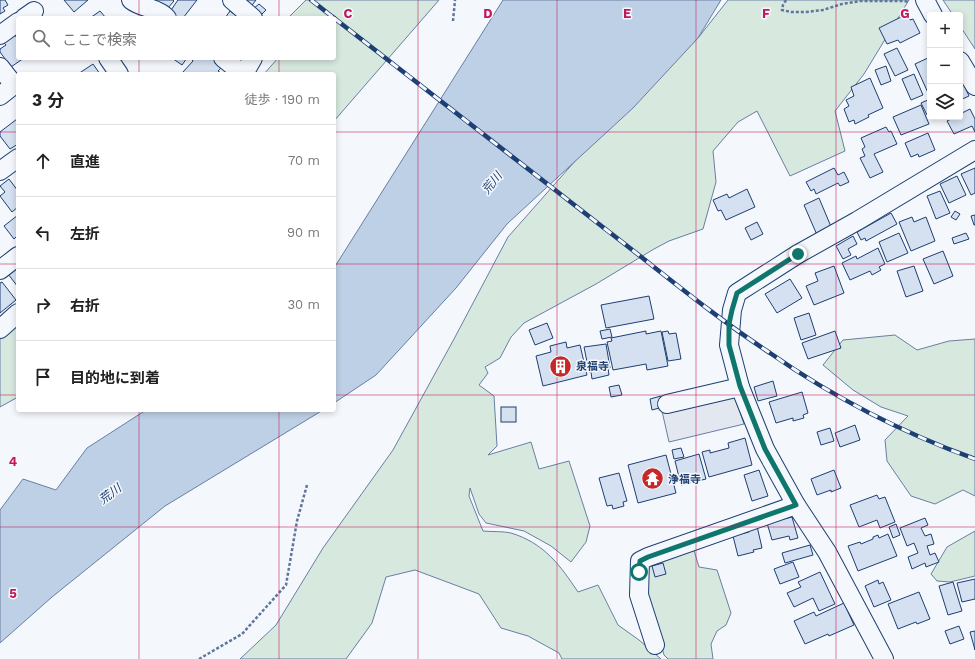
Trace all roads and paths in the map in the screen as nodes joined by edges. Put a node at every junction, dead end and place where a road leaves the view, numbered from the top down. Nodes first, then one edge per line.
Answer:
1 (232, 0) edge
2 (455, 0) edge
3 (786, 0) edge
4 (135, 1) edge
5 (929, 8) edge
6 (165, 16) edge
7 (251, 16) edge
8 (453, 21) dead end
9 (16, 23) edge
10 (0, 35) edge
11 (109, 60) edge
12 (226, 60) edge
13 (252, 60) edge
14 (963, 66) edge
15 (0, 67) edge
16 (118, 72) edge
17 (241, 72) edge
18 (245, 72) edge
19 (975, 86) edge
20 (0, 96) edge
21 (975, 150) edge
22 (16, 159) edge
23 (0, 171) edge
24 (16, 258) edge
25 (0, 270) edge
26 (16, 315) edge
27 (0, 328) edge
28 (740, 386) junction
29 (667, 404) dead end
30 (307, 485) dead end
31 (796, 505) junction
32 (655, 645) dead end
33 (199, 659) edge
34 (884, 659) edge

1 - 7 street
2 - 8 path
3 - 5 path
4 - 6 street
9 - 10 street
11 - 16 street
12 - 17 street
13 - 18 street
14 - 19 street
15 - 20 street
21 - 28 street
22 - 23 street
24 - 25 street
26 - 27 street
28 - 29 street
28 - 31 street
30 - 33 path
31 - 32 street
31 - 34 street

